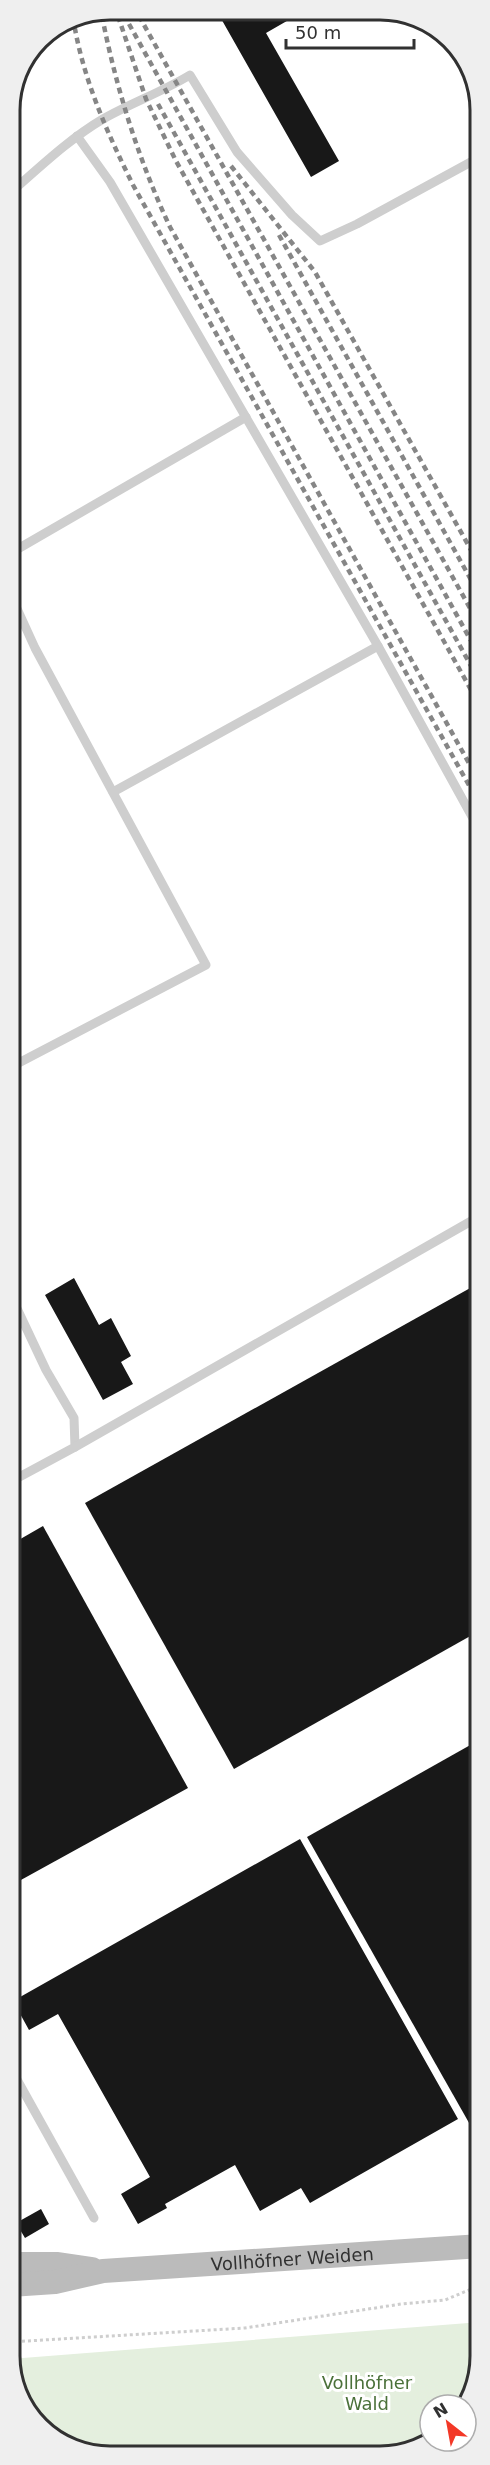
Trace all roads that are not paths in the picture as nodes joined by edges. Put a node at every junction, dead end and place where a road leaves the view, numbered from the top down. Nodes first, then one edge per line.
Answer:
1 (77, 136) junction
2 (470, 162) edge
3 (20, 185) edge
4 (246, 417) junction
5 (20, 548) edge
6 (20, 615) edge
7 (378, 646) junction
8 (113, 792) junction
9 (470, 813) edge
10 (20, 1062) edge
11 (470, 1222) edge
12 (20, 1315) edge
13 (75, 1447) junction
14 (20, 1477) edge
15 (20, 2085) edge
16 (94, 2218) dead end
17 (470, 2247) edge
18 (20, 2264) edge
19 (103, 2271) junction
20 (20, 2284) edge

1 - 2 lane
1 - 3 lane
1 - 4 lane
4 - 5 lane
4 - 7 lane
6 - 8 lane
7 - 8 lane
7 - 9 lane
8 - 10 lane
11 - 13 lane
12 - 13 lane
13 - 14 lane
15 - 16 lane
17 - 19 main road, Vollhöfner Weiden
18 - 19 main road, Vollhöfner Weiden
19 - 20 main road, Vollhöfner Weiden

